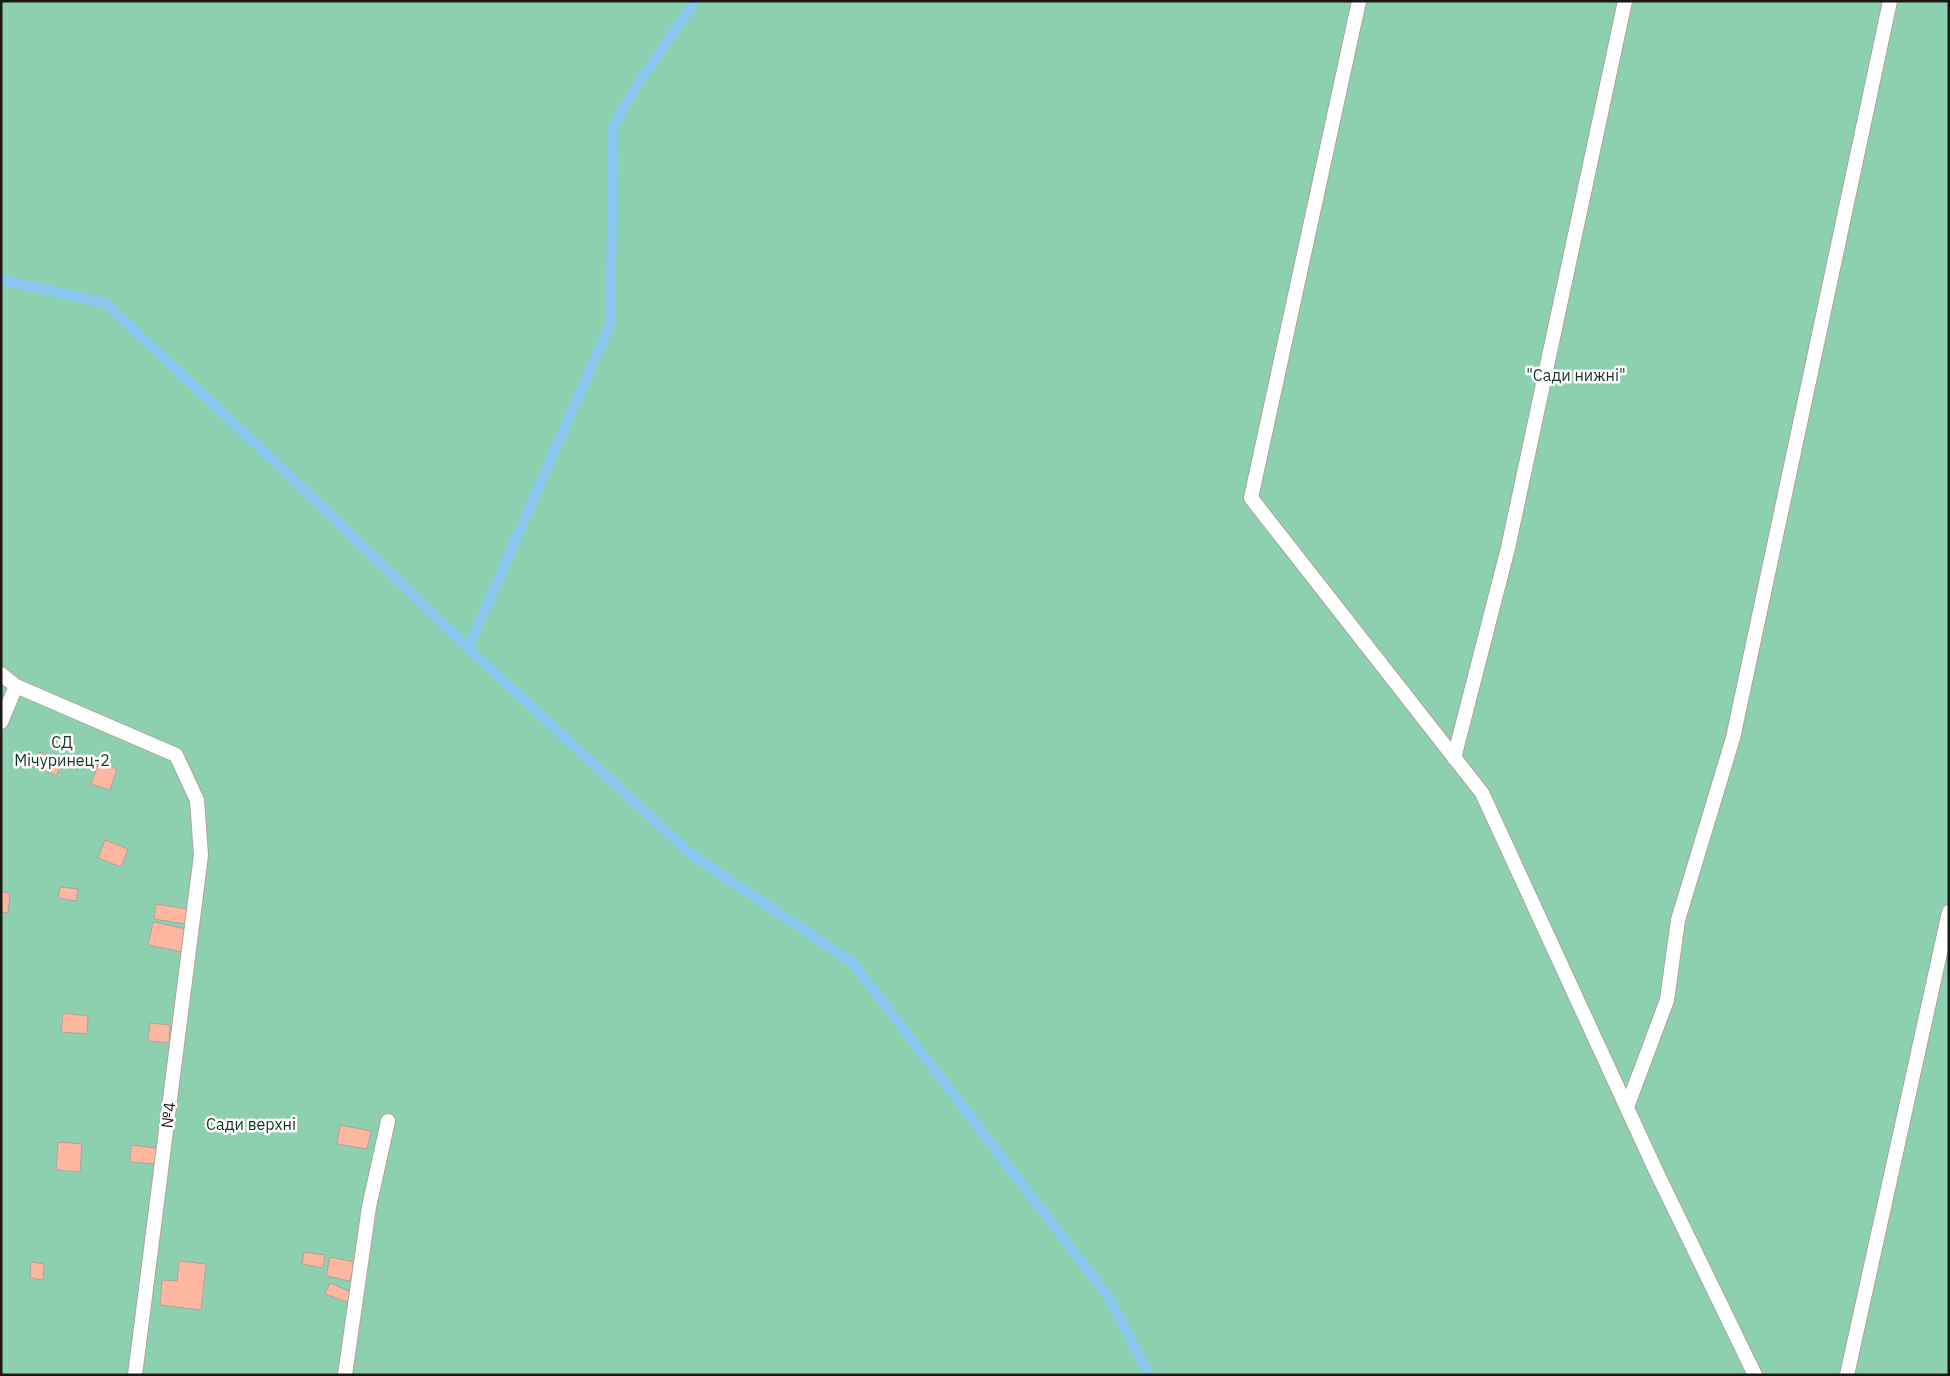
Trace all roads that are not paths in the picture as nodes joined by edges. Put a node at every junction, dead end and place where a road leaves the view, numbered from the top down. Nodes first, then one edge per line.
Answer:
1 (1359, 1) edge
2 (1624, 1) edge
3 (1890, 1) edge
4 (1, 674) edge
5 (16, 686) junction
6 (1, 722) edge
7 (1454, 758) junction
8 (1949, 912) edge
9 (1627, 1107) junction
10 (388, 1121) dead end
11 (135, 1375) edge
12 (345, 1375) edge
13 (1755, 1375) edge
14 (1847, 1375) edge

1 - 7 lane
2 - 7 lane
3 - 9 lane
4 - 5 lane, №4
5 - 6 lane
5 - 11 lane, №4
7 - 9 lane
8 - 14 lane
9 - 13 lane
10 - 12 lane

